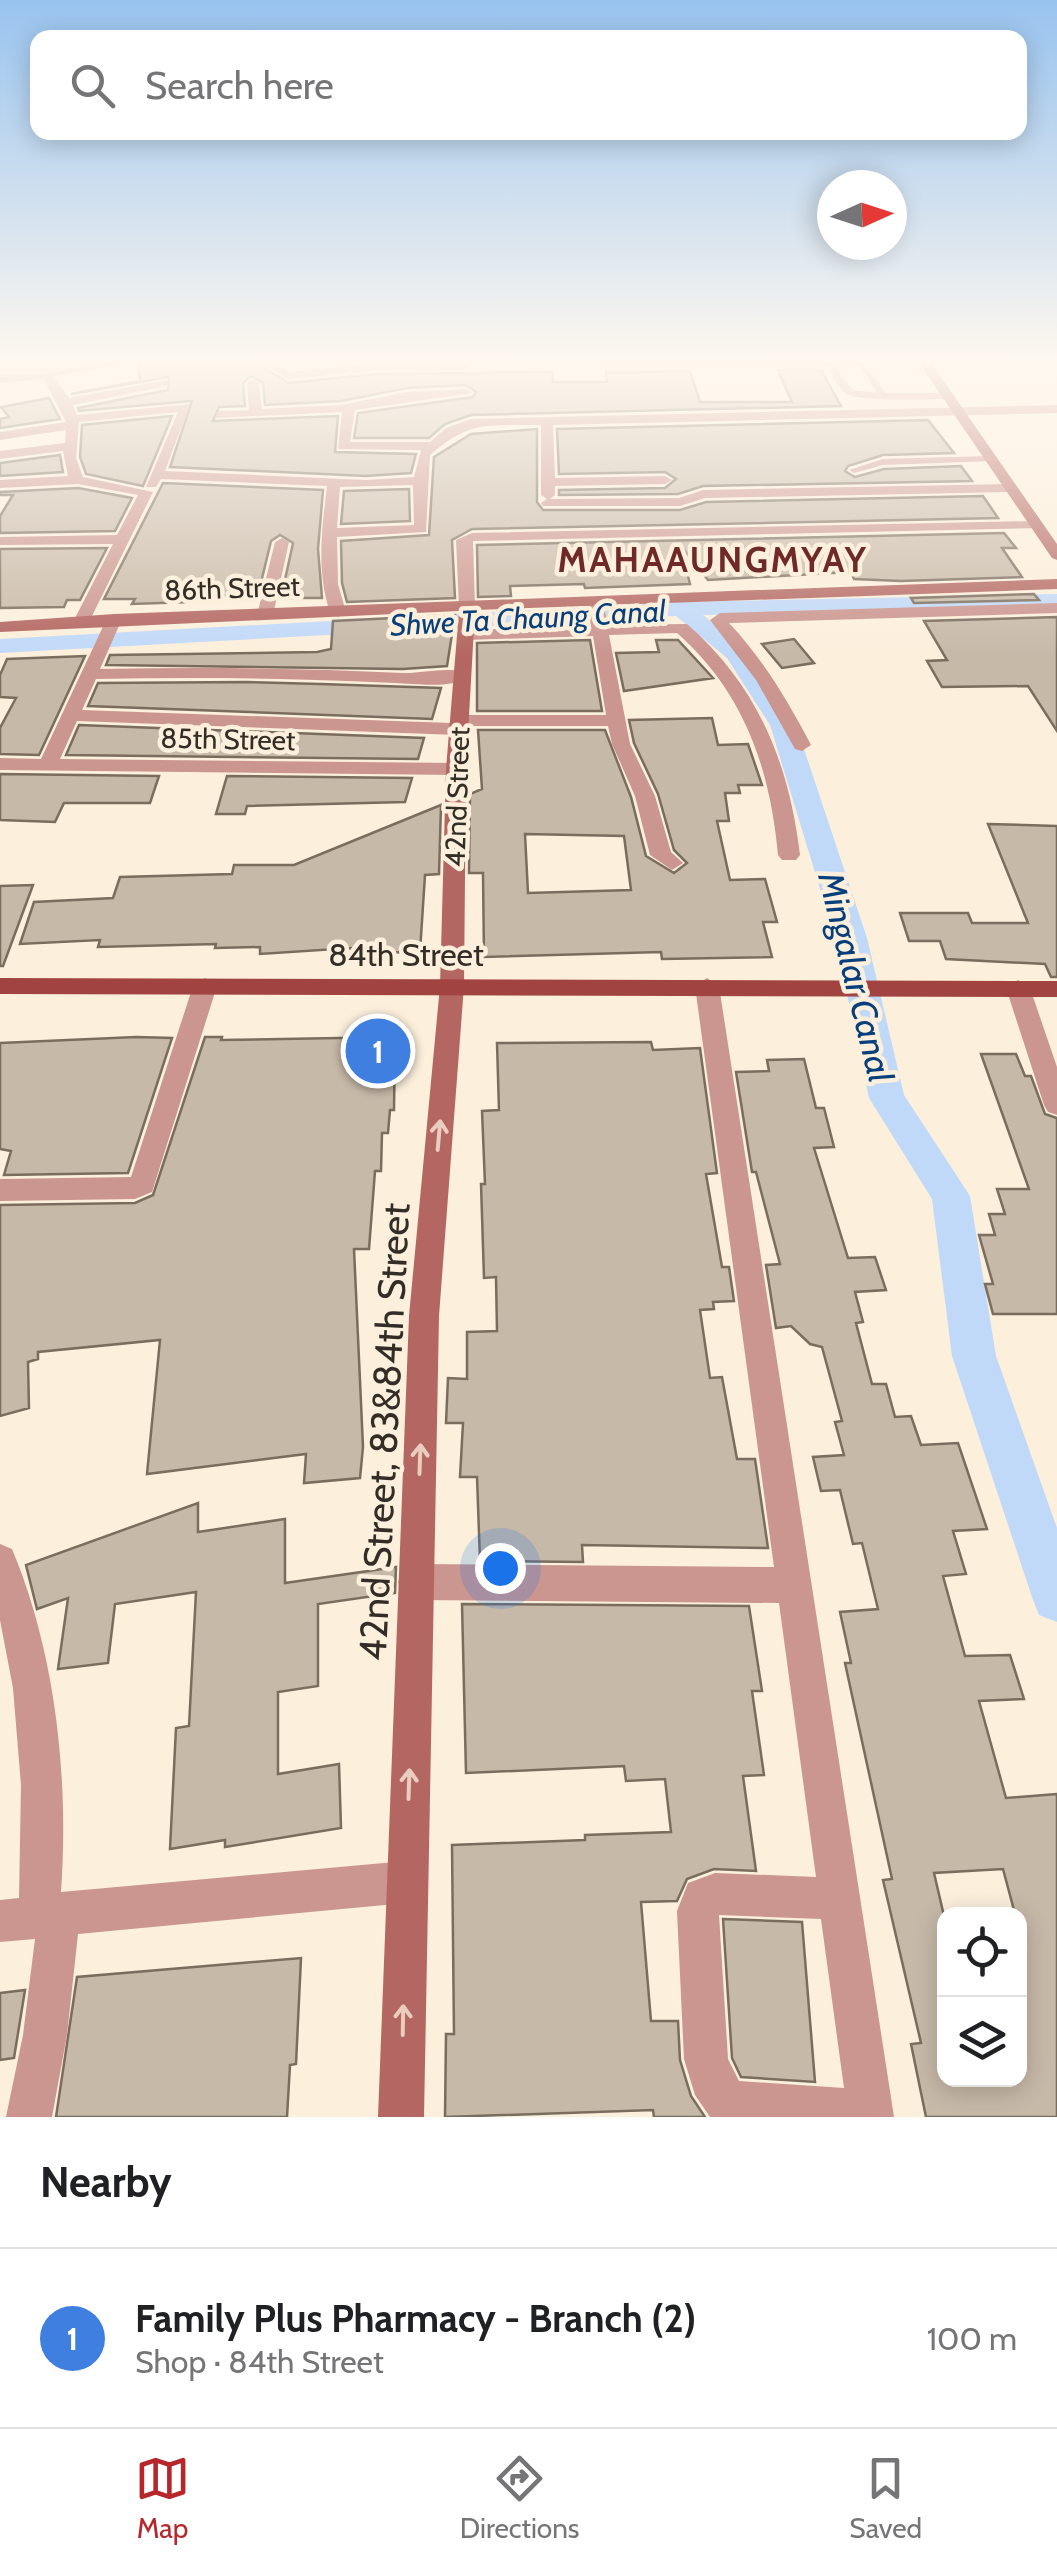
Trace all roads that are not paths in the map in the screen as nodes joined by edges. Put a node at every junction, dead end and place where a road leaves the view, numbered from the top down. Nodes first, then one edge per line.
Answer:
1 (40, 459) edge
2 (69, 459) edge
3 (163, 459) edge
4 (423, 459) edge
5 (548, 459) edge
6 (988, 459) joint
7 (854, 470) dead end
8 (5, 474) edge
9 (156, 475) junction
10 (78, 480) junction
11 (665, 480) dead end
12 (420, 481) junction
13 (334, 482) junction
14 (549, 482) junction
15 (1009, 488) junction
16 (146, 492) junction
17 (548, 504) junction
18 (1035, 525) junction
19 (328, 534) junction
20 (550, 536) junction
21 (121, 539) junction
22 (0, 541) edge
23 (282, 542) dead end
24 (1057, 556) edge
25 (1057, 584) edge
26 (1057, 608) edge
27 (338, 612) junction
28 (265, 615) junction
29 (598, 617) junction
30 (82, 622) junction
31 (466, 622) junction
32 (0, 627) edge
33 (108, 632) junction
34 (88, 674) junction
35 (462, 676) junction
36 (70, 715) junction
37 (616, 720) junction
38 (459, 725) junction
39 (802, 746) dead end
40 (0, 764) edge
41 (48, 765) junction
42 (456, 769) junction
43 (789, 855) dead end
44 (672, 864) dead end
45 (0, 986) edge
46 (205, 986) junction
47 (452, 986) junction
48 (706, 986) junction
49 (1018, 988) junction
50 (1057, 989) edge
51 (1057, 1105) edge
52 (0, 1190) edge
53 (0, 1561) edge
54 (416, 1582) junction
55 (796, 1585) junction
56 (406, 1882) junction
57 (839, 1899) junction
58 (32, 1916) edge
59 (871, 2114) edge
60 (29, 2117) edge
61 (401, 2117) edge

1 - 8 street
2 - 10 street
3 - 9 street
4 - 12 street
5 - 14 street
6 - 7 lane
6 - 15 main road
8 - 10 street
9 - 13 street
9 - 16 street
10 - 16 street
11 - 14 street
12 - 13 street
12 - 19 street
13 - 19 street
14 - 17 street
15 - 17 street
15 - 18 main road
16 - 21 street
17 - 20 street
18 - 20 street
18 - 24 main road
19 - 27 street
20 - 31 street
21 - 22 street
21 - 30 street
23 - 28 street
25 - 29 main road, 86th Street
26 - 39 street
27 - 28 main road, 86th Street
27 - 31 main road, 86th Street
28 - 33 main road, 86th Street
29 - 31 street
29 - 31 main road, 86th Street
29 - 37 street
29 - 43 street
30 - 32 main road, 86th Street
30 - 33 main road, 86th Street
31 - 35 main road, 42nd Street
33 - 34 street
34 - 35 street
34 - 36 street
35 - 38 main road, 42nd Street
36 - 38 street
36 - 41 street
37 - 38 street
37 - 44 street
38 - 42 main road, 42nd Street
40 - 41 street, 85th Street
41 - 42 street, 85th Street
42 - 47 main road, 42nd Street
45 - 46 main road, 84th Street
46 - 47 main road, 84th Street
46 - 52 street
47 - 48 main road, 84th Street
54 -> 47 main road, 42nd Street, 83&84th Street
48 - 49 main road, 84th Street
48 - 55 street
49 - 50 main road
49 - 51 street
53 - 58 street
54 - 55 street
56 -> 54 main road, 42nd Street, 83&84th Street
55 - 57 street
56 - 58 street
61 -> 56 main road
57 - 59 street
57 - 59 street
58 - 60 street

